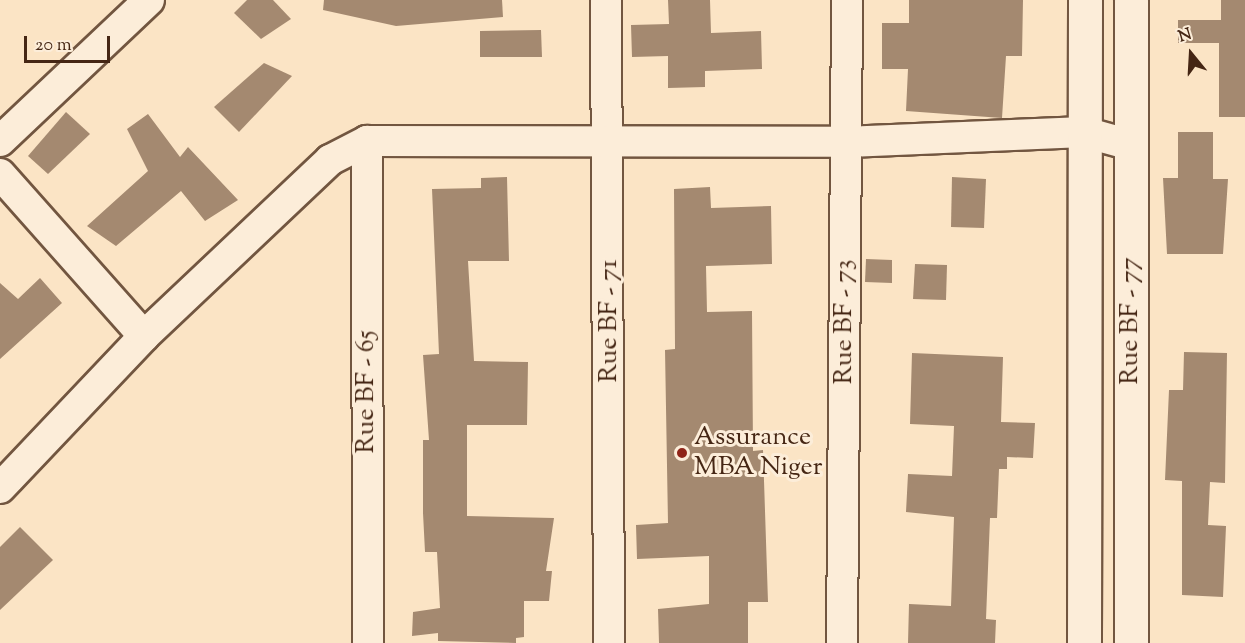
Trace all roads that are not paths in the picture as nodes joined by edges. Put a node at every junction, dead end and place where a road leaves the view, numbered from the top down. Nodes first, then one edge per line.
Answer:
1 (148, 0) edge
2 (606, 0) edge
3 (847, 0) edge
4 (1085, 0) edge
5 (1131, 0) edge
6 (1084, 132) junction
7 (0, 141) edge
8 (367, 141) junction
9 (846, 141) junction
10 (610, 144) junction
11 (1131, 145) junction
12 (0, 174) edge
13 (144, 336) junction
14 (0, 488) edge
15 (368, 643) edge
16 (609, 643) edge
17 (842, 643) edge
18 (1084, 643) edge
19 (1131, 643) edge

1 - 7 street
2 - 10 street, Rue BF - 71
3 - 9 street, Rue BF - 73
4 - 6 main road, Rue BF - 77
5 - 11 main road, Rue BF - 77
6 - 9 street
6 - 11 street
6 - 18 main road, Rue BF - 77
8 - 10 street
8 - 13 street
8 - 15 street, Rue BF - 65
9 - 10 street
9 - 17 street, Rue BF - 73
10 - 16 street, Rue BF - 71
11 - 19 main road, Rue BF - 77
12 - 13 street
13 - 14 street

